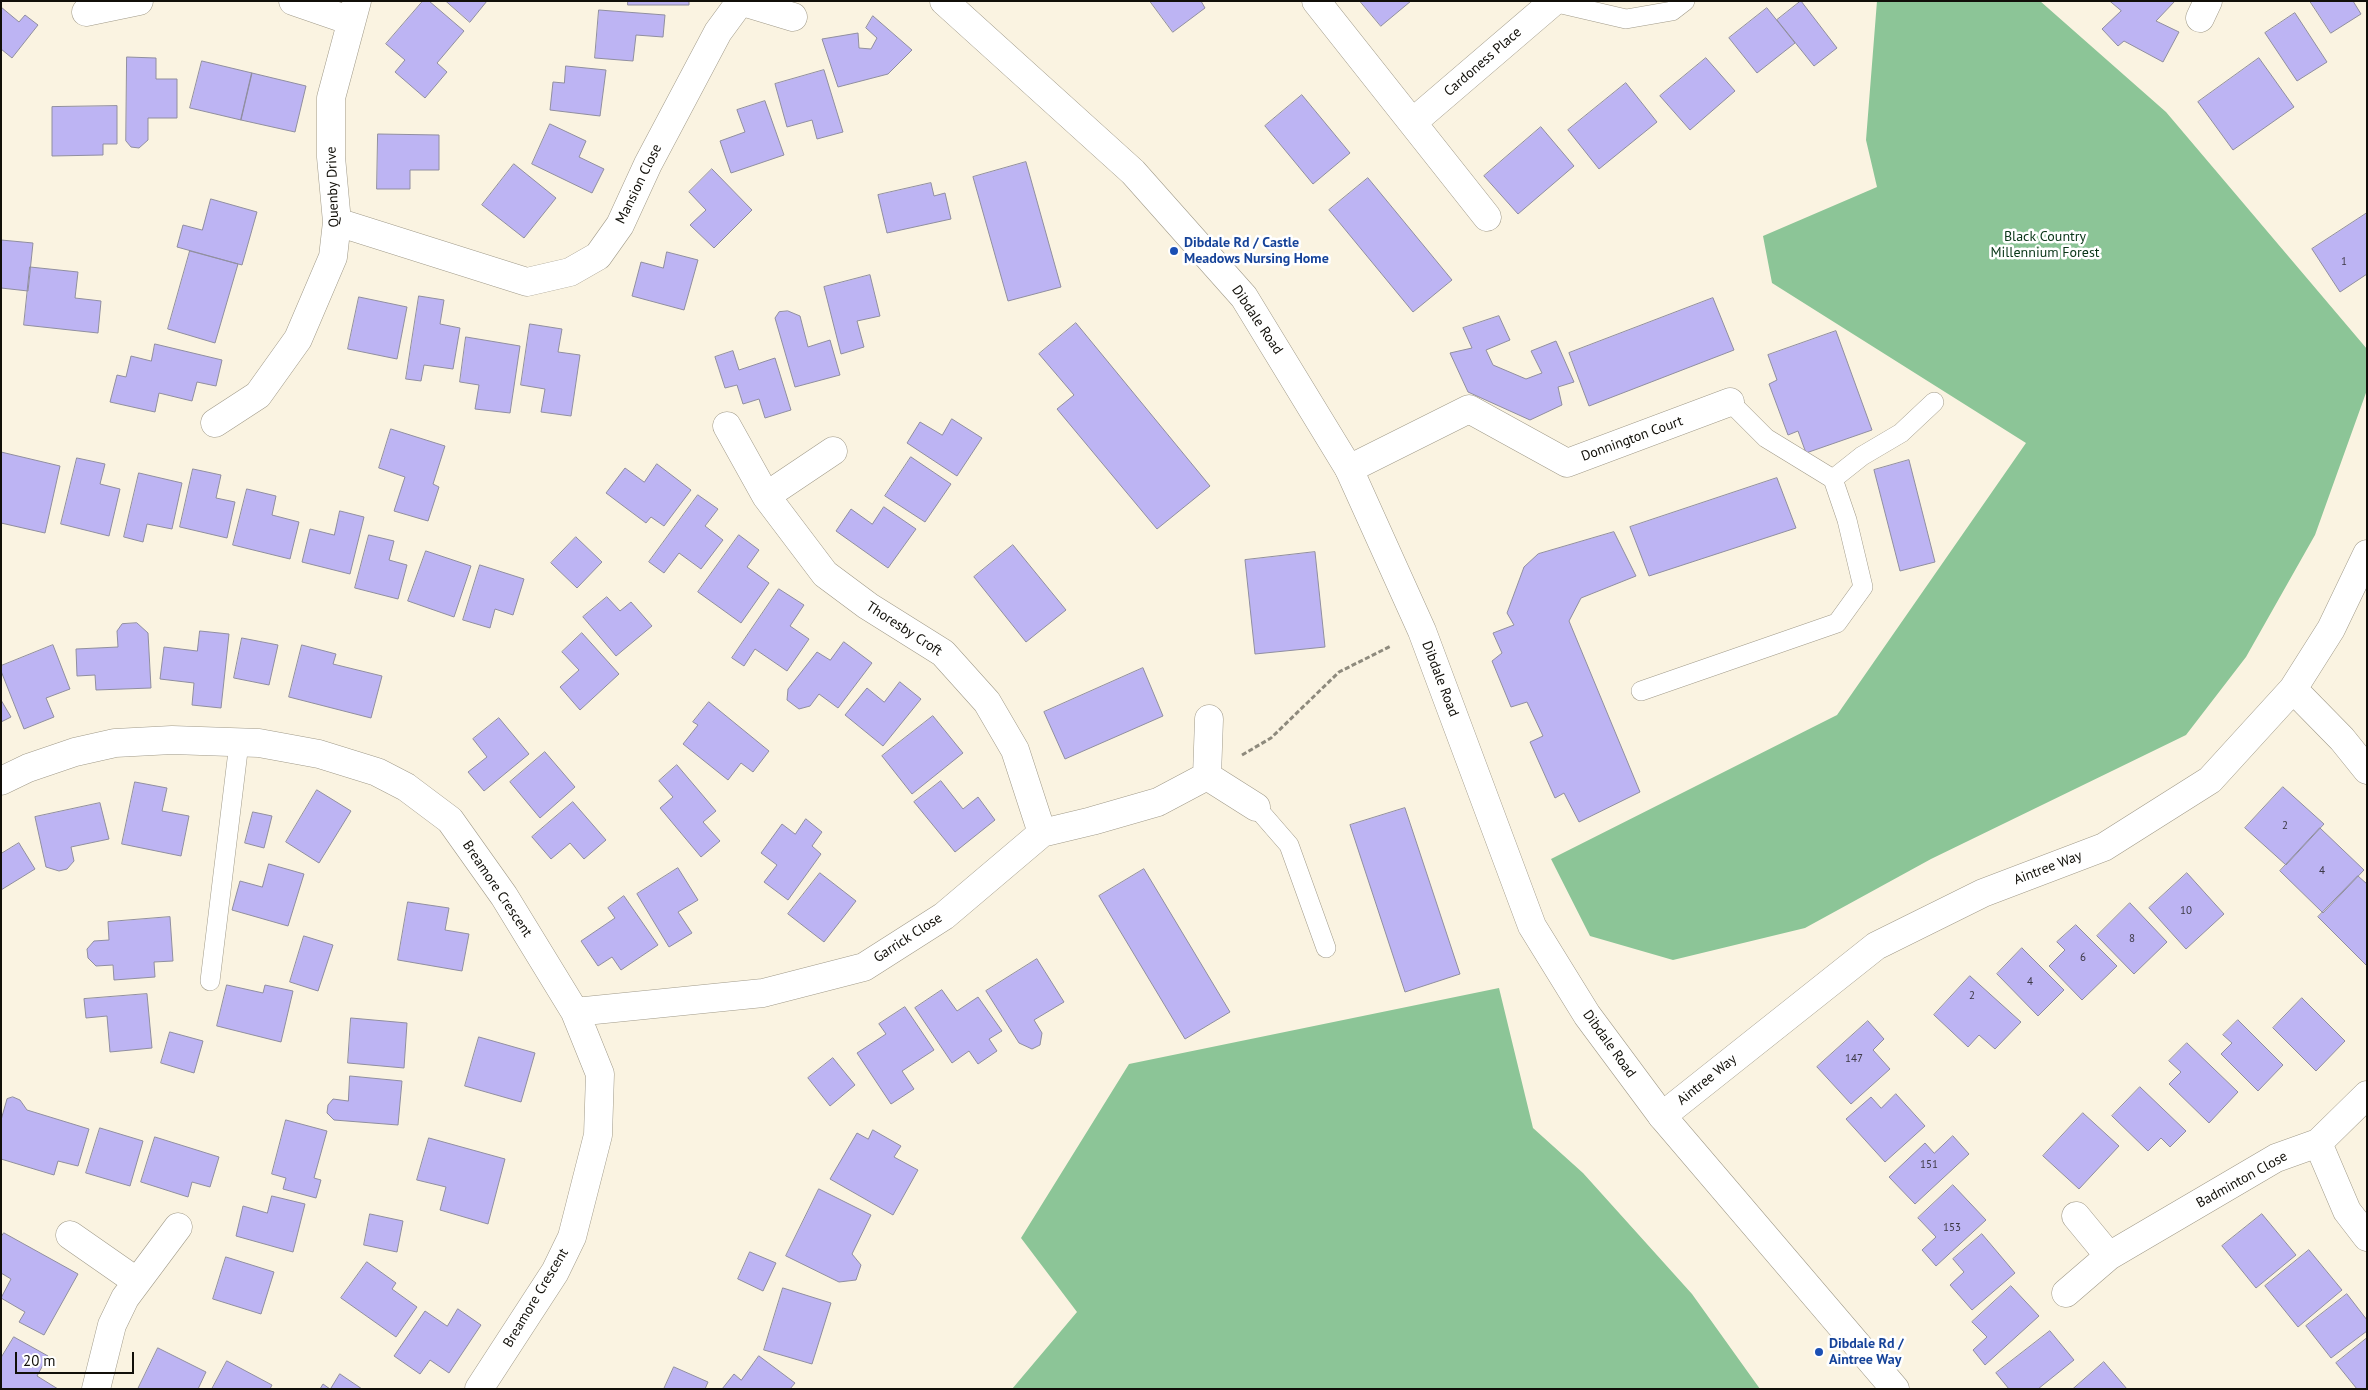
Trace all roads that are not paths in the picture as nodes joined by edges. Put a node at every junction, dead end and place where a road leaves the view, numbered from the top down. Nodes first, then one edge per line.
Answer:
1 (139, 1) edge
2 (293, 1) edge
3 (944, 1) edge
4 (1316, 1) edge
5 (1685, 1) edge
6 (740, 2) edge
7 (1553, 2) joint
8 (354, 11) edge
9 (86, 12) dead end
10 (793, 17) dead end
11 (1413, 122) junction
12 (1487, 217) dead end
13 (337, 222) junction
14 (1730, 402) joint
15 (1934, 402) dead end
16 (215, 423) dead end
17 (727, 426) dead end
18 (833, 452) dead end
19 (1349, 469) junction
20 (1833, 479) junction
21 (766, 496) junction
22 (2367, 554) edge
23 (2293, 689) junction
24 (1642, 690) dead end
25 (1209, 719) dead end
26 (239, 743) junction
27 (2367, 770) edge
28 (1207, 776) junction
29 (1, 781) edge
30 (1256, 807) joint
31 (1042, 833) junction
32 (1326, 948) dead end
33 (210, 981) dead end
34 (575, 1012) junction
35 (2367, 1095) edge
36 (1662, 1116) junction
37 (2318, 1143) junction
38 (2076, 1216) dead end
39 (178, 1227) dead end
40 (70, 1235) dead end
41 (2367, 1237) edge
42 (2108, 1256) junction
43 (136, 1281) junction
44 (2066, 1293) dead end
45 (96, 1389) edge
46 (479, 1389) edge
47 (1895, 1389) edge

1 - 9 street
2 - 8 street
3 - 19 street, Dibdale Road
4 - 11 street
5 - 7 lane
6 - 10 street, Mansion Close
6 - 13 street, Mansion Close
7 - 11 street, Cardoness Place
8 - 13 street, Quenby Drive
11 - 12 street
13 - 16 street, Quenby Drive
14 - 19 street, Donnington Court
14 - 20 lane
15 - 20 lane
17 - 21 street, Thoresby Croft
18 - 21 street
19 - 36 street, Dibdale Road
20 - 24 lane
21 - 31 street, Thoresby Croft
22 - 23 street, Aintree Way
23 - 27 street
23 - 36 street, Aintree Way
25 - 28 street
26 - 29 street, Breamore Crescent
26 - 33 lane
26 - 34 street, Breamore Crescent
28 - 30 street
28 - 31 street, Garrick Close
30 - 32 lane
31 - 34 street, Garrick Close
34 - 46 street, Breamore Crescent
35 - 37 street, Badminton Close
36 - 47 street, Dibdale Road
37 - 41 street
37 - 42 street, Badminton Close
38 - 42 street
39 - 43 street
40 - 43 street
42 - 44 street, Badminton Close
43 - 45 street

